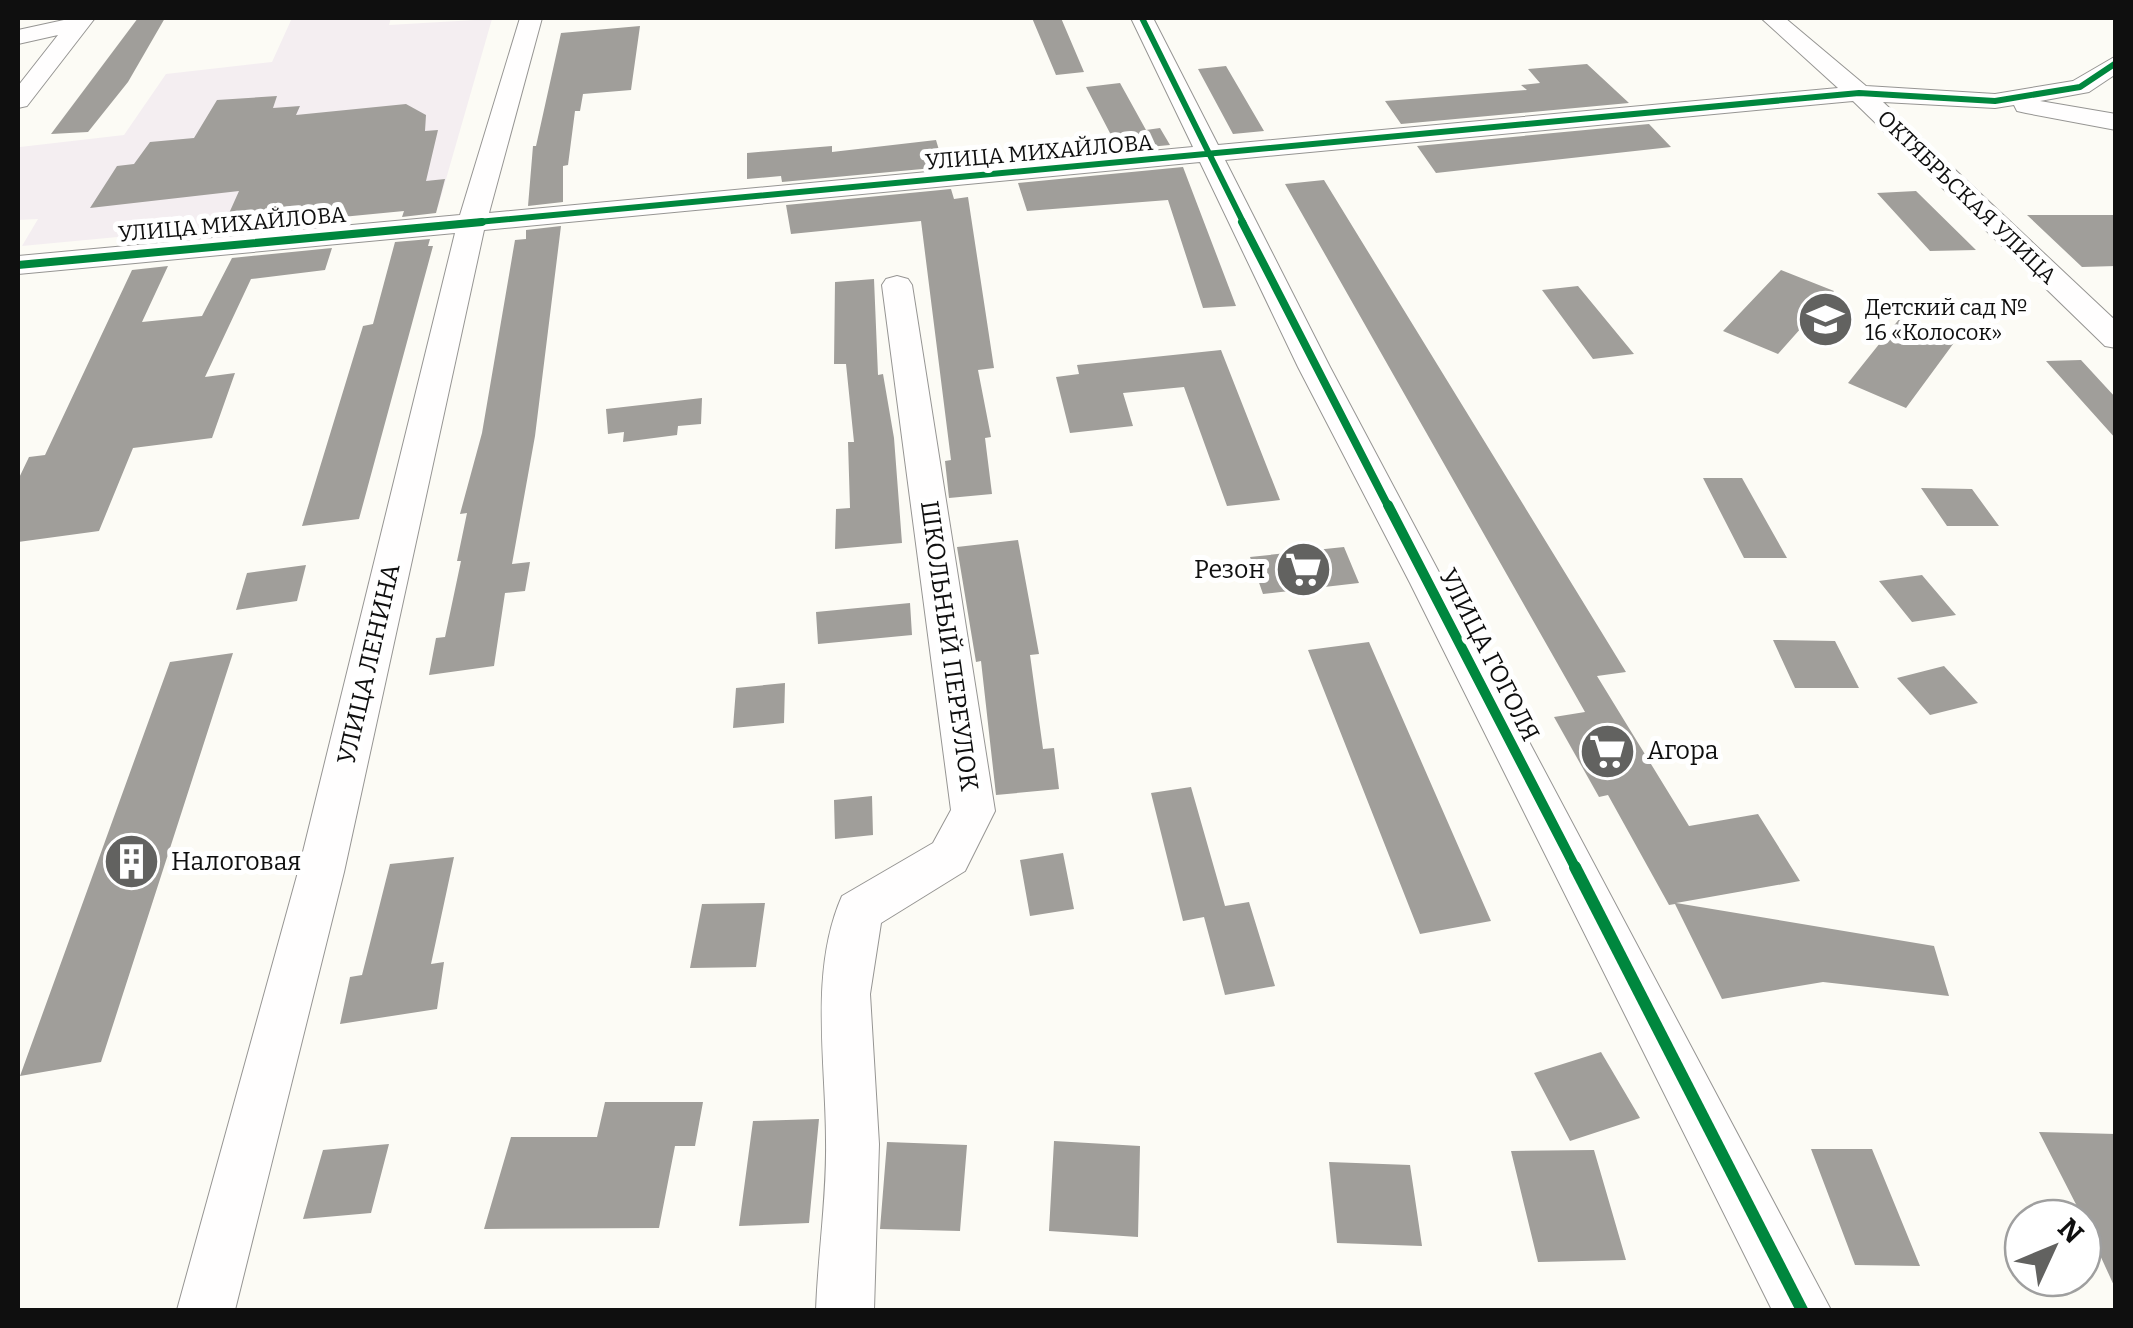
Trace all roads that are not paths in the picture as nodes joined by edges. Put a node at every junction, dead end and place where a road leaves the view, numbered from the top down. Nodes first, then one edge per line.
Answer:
1 (531, 18) edge
2 (1142, 18) edge
3 (1772, 18) edge
4 (81, 21) edge
5 (18, 37) edge
6 (2116, 64) edge
7 (1859, 93) junction
8 (18, 101) edge
9 (1996, 101) junction
10 (2116, 122) edge
11 (1208, 157) junction
12 (472, 222) junction
13 (18, 265) edge
14 (897, 284) dead end
15 (2116, 340) edge
16 (206, 1310) edge
17 (845, 1310) edge
18 (1802, 1310) edge

1 - 12 street, УЛИЦА ЛЕНИНА
2 - 11 street, УЛИЦА ГОГОЛЯ
3 - 7 street, ОКТЯБРЬСКАЯ УЛИЦА
4 - 5 street
4 - 8 street
6 - 9 street, УЛИЦА МИХАЙЛОВА
7 - 9 street, УЛИЦА МИХАЙЛОВА
7 - 11 street, УЛИЦА МИХАЙЛОВА
7 - 15 street, ОКТЯБРЬСКАЯ УЛИЦА
9 - 10 street
11 - 12 street, УЛИЦА МИХАЙЛОВА
11 - 18 street, УЛИЦА ГОГОЛЯ
12 - 13 street, УЛИЦА МИХАЙЛОВА
12 - 16 street, УЛИЦА ЛЕНИНА
14 - 17 street, ШКОЛЬНЫЙ ПЕРЕУЛОК

